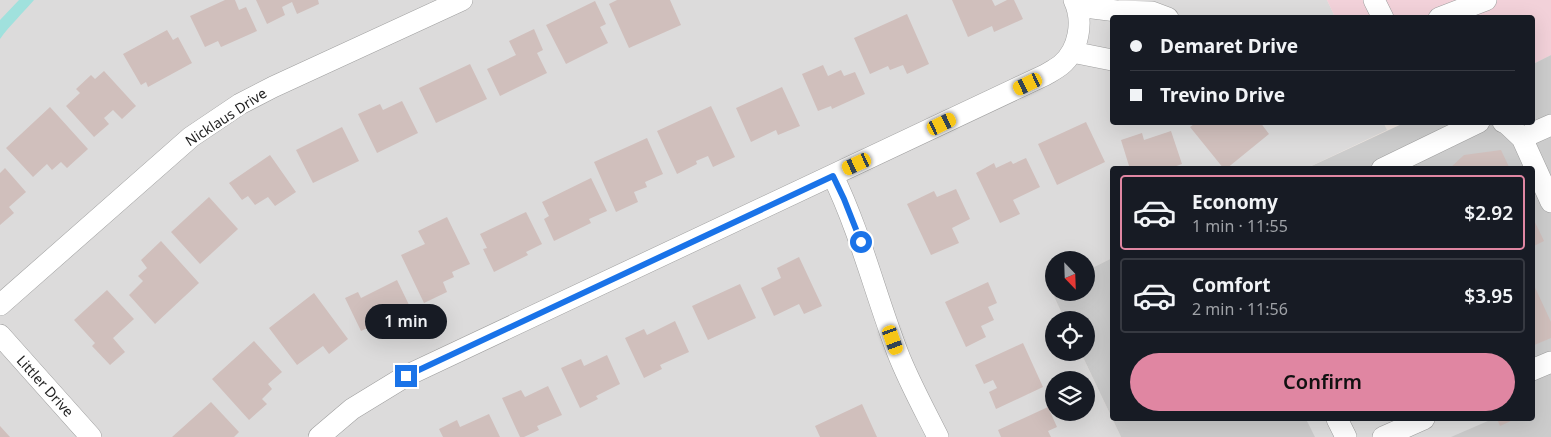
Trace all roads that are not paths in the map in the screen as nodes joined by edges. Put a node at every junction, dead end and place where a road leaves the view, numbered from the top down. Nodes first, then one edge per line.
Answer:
1 (462, 0) edge
2 (1374, 0) edge
3 (1486, 0) edge
4 (1077, 10) edge
5 (1160, 15) edge
6 (1382, 15) edge
7 (1447, 15) edge
8 (1072, 52) junction
9 (1110, 60) edge
10 (1473, 125) edge
11 (1508, 125) edge
12 (1551, 125) edge
13 (1522, 138) junction
14 (1388, 166) edge
15 (1535, 166) edge
16 (1535, 167) edge
17 (833, 176) junction
18 (1551, 202) edge
19 (0, 305) edge
20 (0, 335) edge
21 (1551, 362) edge
22 (1535, 369) edge
23 (1338, 421) edge
24 (1419, 421) edge
25 (90, 437) edge
26 (319, 437) edge
27 (938, 437) edge
28 (1346, 437) edge
29 (1383, 437) edge

1 - 19 street, Nicklaus Drive
2 - 6 street
3 - 7 street
4 - 5 street
4 - 8 street
8 - 9 street
8 - 17 street
10 - 14 street
11 - 13 street
12 - 13 street
13 - 15 street
16 - 18 street
17 - 26 street
17 - 27 street
20 - 25 street, Littler Drive
21 - 22 street
23 - 28 street
24 - 29 street

